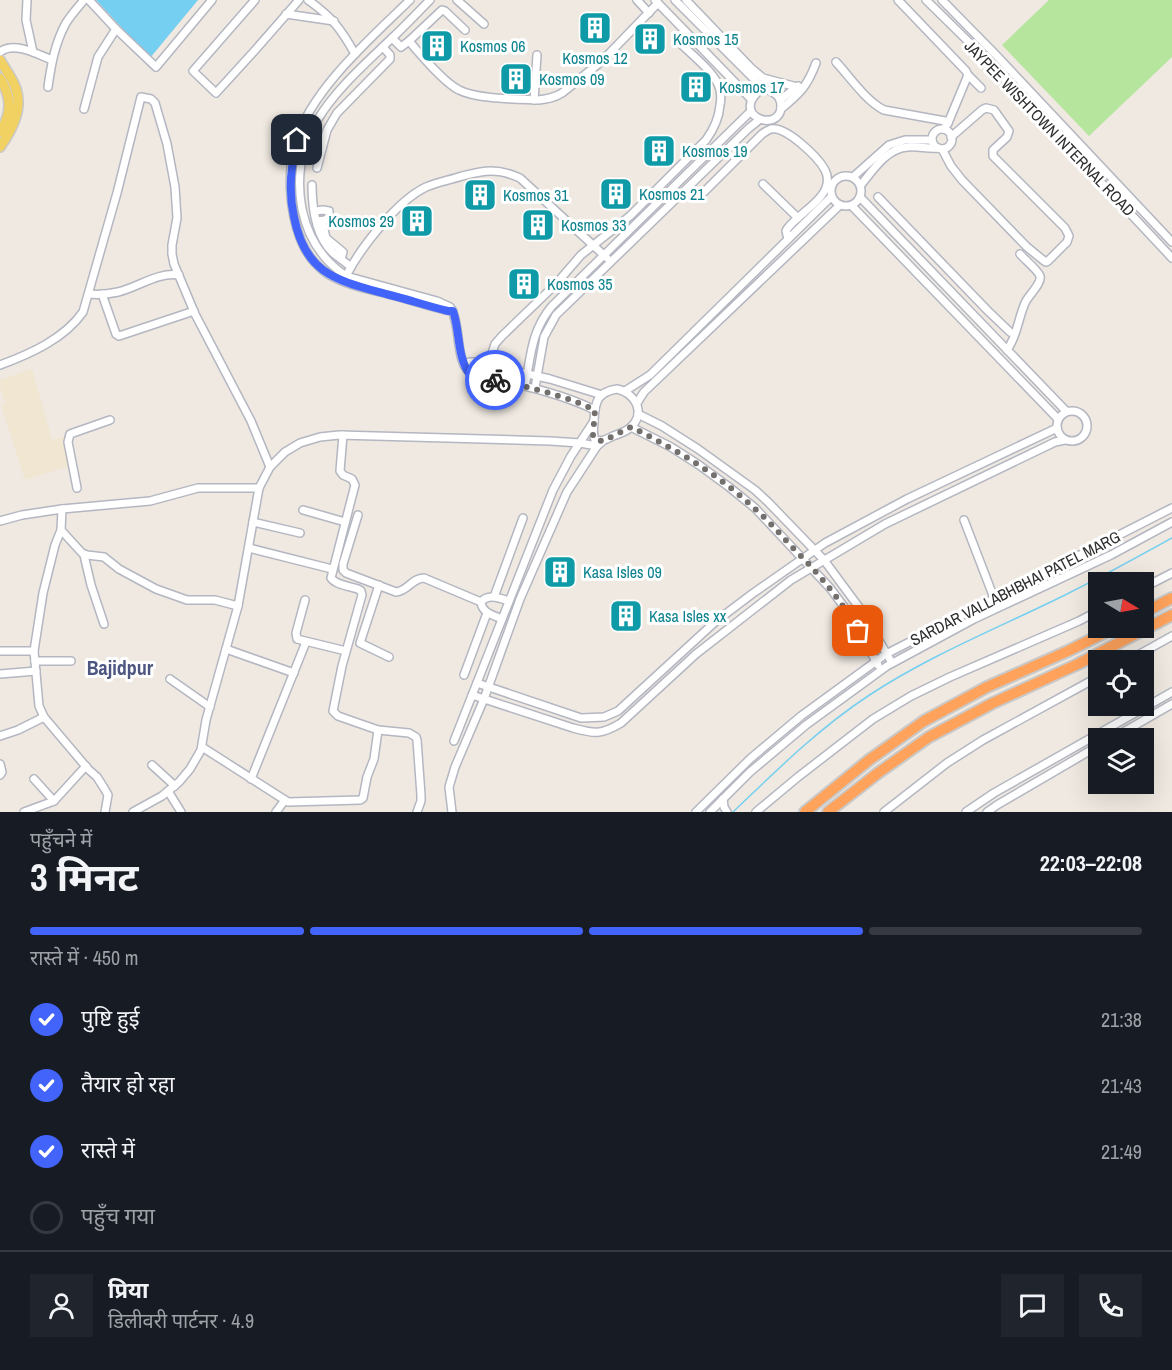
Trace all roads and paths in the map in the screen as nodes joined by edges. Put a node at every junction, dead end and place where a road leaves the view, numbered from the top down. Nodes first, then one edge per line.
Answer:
1 (27, 0) edge
2 (84, 0) edge
3 (89, 0) edge
4 (212, 0) edge
5 (255, 0) edge
6 (299, 0) edge
7 (309, 0) edge
8 (410, 0) edge
9 (430, 0) edge
10 (457, 0) edge
11 (637, 0) edge
12 (675, 0) edge
13 (686, 0) edge
14 (898, 0) edge
15 (926, 0) edge
16 (942, 0) edge
17 (656, 2) edge
18 (649, 13) junction
19 (286, 14) junction
20 (315, 18) junction
21 (334, 21) junction
22 (484, 24) dead end
23 (116, 28) junction
24 (465, 30) dead end
25 (392, 38) junction
26 (409, 41) junction
27 (680, 43) dead end
28 (383, 47) junction
29 (0, 51) edge
30 (33, 52) junction
31 (355, 54) junction
32 (537, 55) dead end
33 (0, 60) edge
34 (52, 60) junction
35 (836, 62) dead end
36 (816, 63) dead end
37 (720, 68) junction
38 (713, 75) junction
39 (968, 75) junction
40 (0, 78) edge
41 (48, 87) dead end
42 (800, 87) junction
43 (763, 88) junction
44 (981, 88) dead end
45 (751, 99) junction
46 (318, 100) junction
47 (534, 100) junction
48 (780, 100) junction
49 (324, 108) junction
50 (84, 109) dead end
51 (781, 109) junction
52 (751, 111) junction
53 (759, 120) junction
54 (946, 126) junction
55 (0, 132) edge
56 (951, 136) junction
57 (932, 140) junction
58 (0, 147) edge
59 (940, 148) junction
60 (317, 168) dead end
61 (853, 177) junction
62 (763, 184) dead end
63 (312, 185) dead end
64 (861, 185) junction
65 (702, 194) dead end
66 (831, 197) junction
67 (860, 197) junction
68 (878, 197) dead end
69 (840, 205) junction
70 (852, 206) junction
71 (315, 211) junction
72 (798, 218) junction
73 (320, 223) junction
74 (603, 239) junction
75 (788, 239) junction
76 (1172, 242) edge
77 (593, 246) junction
78 (611, 248) junction
79 (1020, 254) dead end
80 (604, 255) junction
81 (1172, 258) edge
82 (611, 262) junction
83 (351, 267) junction
84 (179, 275) junction
85 (346, 276) junction
86 (89, 294) junction
87 (102, 294) junction
88 (194, 311) junction
89 (453, 311) junction
90 (1017, 327) junction
91 (1010, 332) junction
92 (1000, 343) junction
93 (1007, 350) junction
94 (0, 365) edge
95 (464, 365) junction
96 (488, 365) junction
97 (528, 374) junction
98 (537, 376) junction
99 (525, 387) junction
100 (535, 388) junction
101 (626, 391) junction
102 (602, 395) junction
103 (637, 403) junction
104 (595, 410) junction
105 (1066, 411) junction
106 (638, 414) junction
107 (110, 420) dead end
108 (1058, 420) junction
109 (594, 421) junction
110 (631, 427) junction
111 (1057, 428) junction
112 (343, 435) junction
113 (1065, 440) junction
114 (580, 443) junction
115 (600, 443) junction
116 (270, 467) junction
117 (78, 488) dead end
118 (259, 488) junction
119 (1172, 508) edge
120 (62, 509) junction
121 (303, 510) dead end
122 (358, 515) dead end
123 (523, 518) dead end
124 (964, 520) dead end
125 (0, 521) edge
126 (253, 522) junction
127 (345, 522) junction
128 (1172, 522) edge
129 (61, 530) junction
130 (300, 533) dead end
131 (249, 548) junction
132 (814, 550) junction
133 (84, 555) junction
134 (803, 558) junction
135 (824, 560) junction
136 (812, 568) junction
137 (332, 569) junction
138 (1172, 573) edge
139 (1154, 582) edge
140 (379, 585) junction
141 (494, 597) junction
142 (994, 598) junction
143 (1172, 598) edge
144 (305, 600) dead end
145 (509, 601) junction
146 (481, 602) junction
147 (238, 606) junction
148 (1154, 607) edge
149 (488, 613) junction
150 (1172, 615) edge
151 (724, 616) junction
152 (1088, 616) edge
153 (502, 619) junction
154 (104, 624) dead end
155 (730, 627) junction
156 (1172, 636) edge
157 (1094, 638) edge
158 (306, 642) junction
159 (226, 649) junction
160 (1148, 650) edge
161 (0, 651) edge
162 (34, 651) junction
163 (346, 651) junction
164 (886, 654) junction
165 (389, 657) dead end
166 (35, 661) junction
167 (71, 661) dead end
168 (876, 661) junction
169 (892, 663) junction
170 (880, 670) junction
171 (36, 671) junction
172 (294, 673) junction
173 (0, 674) edge
174 (464, 675) dead end
175 (170, 679) dead end
176 (1088, 682) edge
177 (477, 683) junction
178 (488, 687) junction
179 (1172, 692) edge
180 (472, 695) junction
181 (484, 699) junction
182 (1172, 704) edge
183 (210, 707) junction
184 (44, 717) junction
185 (1130, 728) edge
186 (378, 730) junction
187 (0, 736) edge
188 (454, 741) dead end
189 (202, 747) junction
190 (1088, 752) edge
191 (0, 764) edge
192 (152, 765) dead end
193 (86, 766) junction
194 (0, 775) edge
195 (34, 779) dead end
196 (251, 779) junction
197 (175, 786) junction
198 (168, 791) junction
199 (723, 799) junction
200 (285, 800) junction
201 (54, 801) junction
202 (726, 811) edge
203 (24, 812) edge
204 (105, 812) edge
205 (133, 812) edge
206 (181, 812) edge
207 (276, 812) edge
208 (417, 812) edge
209 (452, 812) edge
210 (696, 812) edge
211 (710, 812) edge
212 (756, 812) edge
213 (805, 812) edge
214 (828, 812) edge
215 (884, 812) edge
216 (966, 812) edge
217 (987, 812) edge

1 - 30 street
2 - 34 street
3 - 23 street
4 - 23 street
5 - 19 street
6 - 19 street
7 - 20 street
7 - 21 street
8 - 31 street
9 - 25 street
10 - 22 street
11 - 18 street
12 - 43 street
13 - 42 street
14 - 39 street
15 - 81 street, JAYPEE WISHTOWN INTERNAL ROAD
16 - 76 street, JAYPEE WISHTOWN INTERNAL ROAD
17 - 18 street
17 - 37 street
18 - 47 street
19 - 20 street
20 - 21 street
21 - 31 street
23 - 50 street
24 - 26 street
25 - 26 street
25 - 28 street
26 - 47 street
27 - 38 street
28 - 49 street
28 - 60 street
29 - 30 street
30 - 34 street
31 - 46 street
32 - 47 street
33 - 58 main road
34 - 41 street
35 - 54 street
36 - 42 street
37 - 38 street
37 - 45 street
38 - 74 street
39 - 44 street
39 - 54 street
40 - 55 main road
42 - 48 street
42 - 51 street
43 - 45 street
43 - 48 street
45 - 52 street
46 - 49 street
46 - 89 street
48 - 51 street
49 - 85 street
51 - 53 street
52 - 53 street
52 - 78 street
53 - 82 street
54 - 56 street
54 - 57 street
56 - 59 street
56 - 59 street
57 - 59 street
57 - 61 street
59 - 64 street
61 - 64 street
61 - 66 street
62 - 72 street
63 - 71 street
64 - 67 street
65 - 72 street
66 - 69 street
66 - 75 street
67 - 70 street
67 - 92 street
68 - 91 street
69 - 70 street
69 - 103 street
70 - 108 street
71 - 73 street
71 - 73 street
72 - 75 street
73 - 83 street
74 - 77 street
74 - 78 street
75 - 101 street
77 - 80 street
77 - 83 street
77 - 96 street
78 - 80 street
79 - 90 street
80 - 82 street
80 - 97 street
82 - 98 street
83 - 85 street
84 - 86 street
84 - 87 street
84 - 88 street
85 - 89 street
86 - 87 street
86 - 94 street
87 - 88 street
88 - 116 street
89 - 95 street
90 - 91 street
90 - 93 street
91 - 92 street
92 - 93 street
93 - 105 street
95 - 96 street
95 - 99 street
96 - 97 street
97 - 98 street
97 - 99 street
98 - 100 street
98 - 102 street
99 - 100 street
100 - 104 street
101 - 102 street
101 - 103 street
102 - 104 street
103 - 106 street
104 - 109 street
105 - 108 street
105 - 113 street
106 - 110 street
106 - 132 street
107 - 117 street
108 - 111 street
109 - 114 street
109 - 115 street
110 - 115 street
110 - 134 street
111 - 113 street
111 - 132 street
112 - 114 street
112 - 116 street
112 - 127 street
113 - 135 street
114 - 115 street
114 - 145 street
115 - 178 street
116 - 118 street
118 - 120 street
118 - 126 street
119 - 142 street, SARDAR VALLABHBHAI PATEL MARG
120 - 125 street
120 - 129 street
121 - 127 street
122 - 140 street
123 - 141 street
124 - 142 street
126 - 130 street
126 - 131 street
127 - 137 street
128 - 169 street, SARDAR VALLABHBHAI PATEL MARG
129 - 133 street
129 - 162 street
131 - 137 street
131 - 147 street
132 - 134 street
132 - 135 street
133 - 147 street
133 - 154 street
134 - 136 street
134 - 151 street
135 - 136 street
135 - 164 street
136 - 155 street
136 - 168 street
137 - 163 street
138 - 139 street
140 - 146 street
140 - 165 street
141 - 145 street
141 - 146 street
142 - 164 street, SARDAR VALLABHBHAI PATEL MARG
143 - 148 highway
144 - 158 street
145 - 153 street
146 - 149 street
147 - 159 street
149 - 153 street
149 - 174 street
150 - 214 highway
151 - 155 street
151 - 178 street
152 - 212 street
153 - 177 street
155 - 181 street
156 - 160 street
157 - 213 highway
158 - 163 street
158 - 172 street
159 - 172 street
159 - 183 street
161 - 162 street
162 - 166 street
163 - 186 street
164 - 168 street, SARDAR VALLABHBHAI PATEL MARG
164 - 169 street
166 - 167 street
166 - 171 street
168 - 170 street
168 - 210 street, SARDAR VALLABHBHAI PATEL MARG
169 - 170 street, SARDAR VALLABHBHAI PATEL MARG
170 - 199 street, SARDAR VALLABHBHAI PATEL MARG
171 - 173 street
171 - 184 street
172 - 196 street
175 - 183 street
176 - 215 street
177 - 178 street
177 - 180 street
178 - 181 street
179 - 216 street
180 - 181 street
180 - 188 street
181 - 209 street
182 - 185 street
183 - 189 street
184 - 187 street
184 - 193 street
186 - 200 street
186 - 208 street
189 - 196 street
189 - 197 street
190 - 217 street
191 - 194 street
192 - 197 street
193 - 201 street
193 - 204 street
195 - 201 street
196 - 200 street
197 - 198 street
198 - 205 street
198 - 206 street
199 - 202 street
199 - 211 street, SARDAR VALLABHBHAI PATEL MARG
200 - 207 street
201 - 203 street

